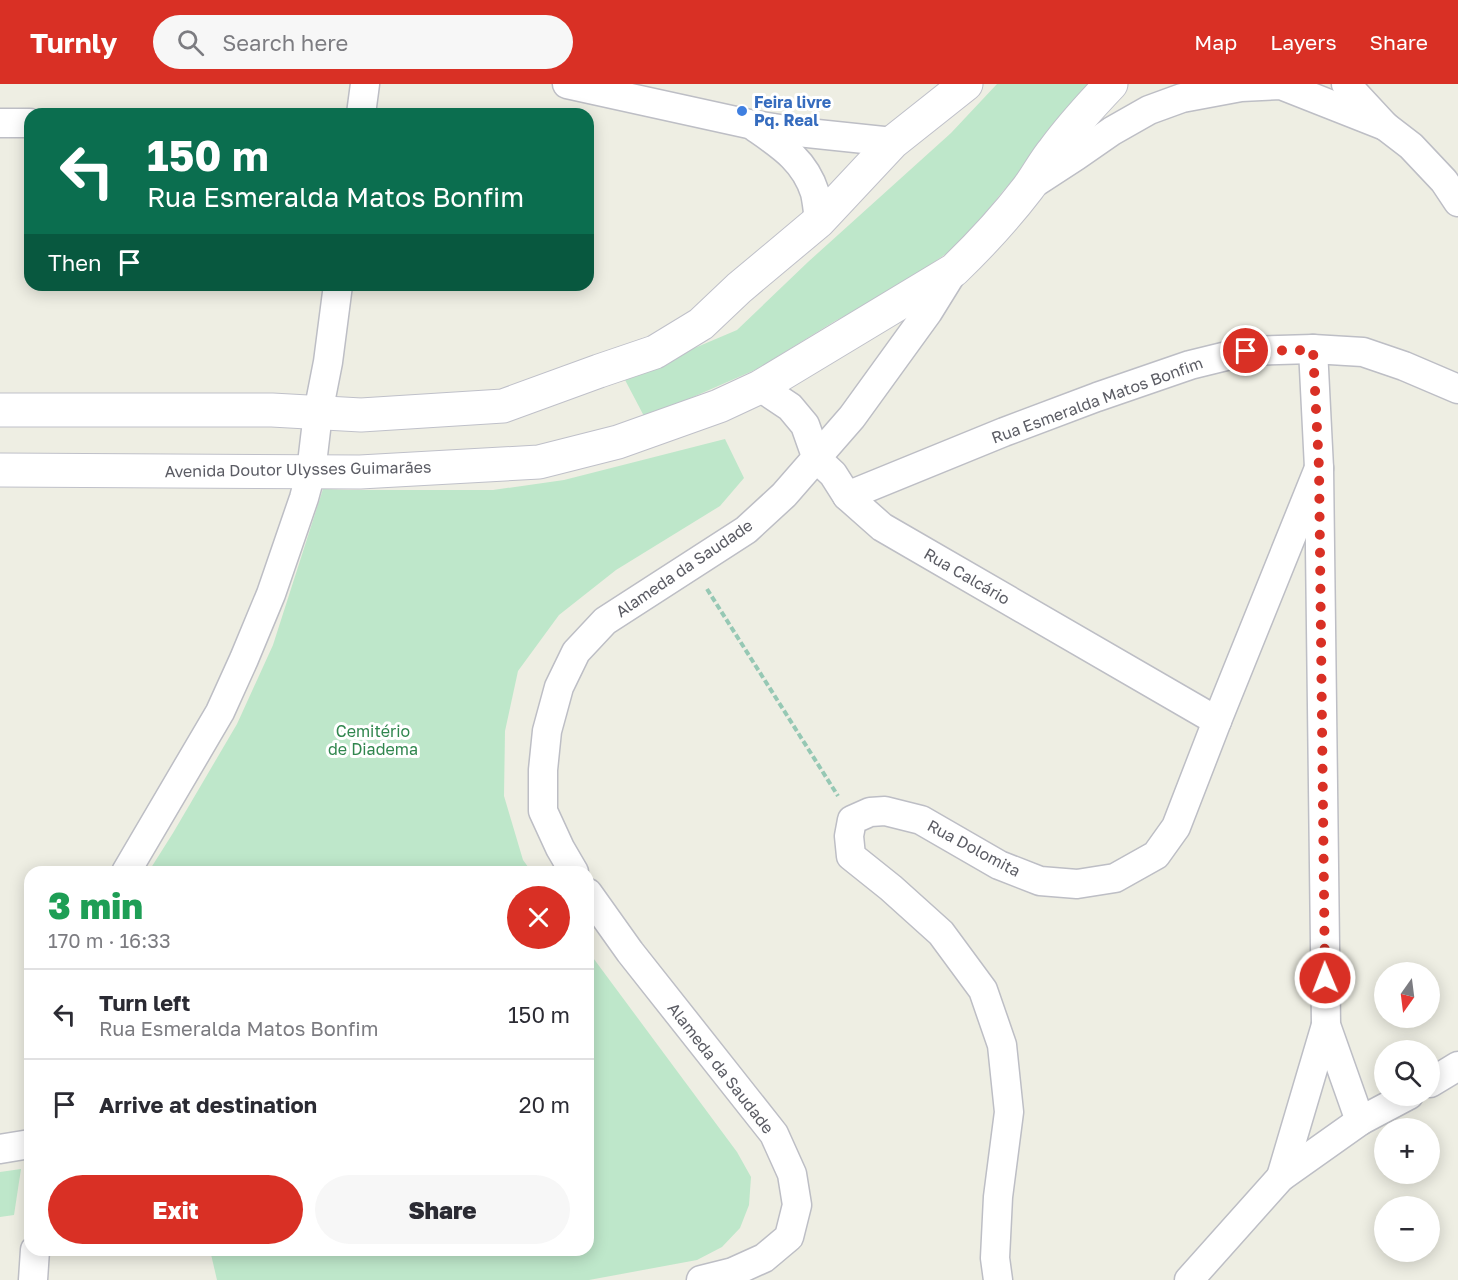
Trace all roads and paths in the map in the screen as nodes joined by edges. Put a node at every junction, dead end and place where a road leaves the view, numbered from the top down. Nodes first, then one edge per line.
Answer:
1 (365, 84) edge
2 (567, 84) edge
3 (966, 84) edge
4 (1111, 84) edge
5 (1346, 84) edge
6 (1281, 85) edge
7 (645, 92) edge
8 (362, 108) edge
9 (0, 123) edge
10 (24, 123) edge
11 (749, 124) junction
12 (1385, 126) junction
13 (893, 142) junction
14 (1030, 185) junction
15 (1458, 202) edge
16 (819, 221) junction
17 (954, 270) junction
18 (337, 291) edge
19 (1313, 350) junction
20 (760, 387) junction
21 (1458, 389) edge
22 (0, 410) edge
23 (318, 413) junction
24 (817, 459) junction
25 (1319, 468) junction
26 (0, 471) edge
27 (311, 472) junction
28 (847, 496) junction
29 (692, 565) junction
30 (1217, 721) junction
31 (852, 820) junction
32 (130, 866) edge
33 (570, 866) edge
34 (594, 901) edge
35 (1326, 1025) junction
36 (1458, 1066) edge
37 (1440, 1077) edge
38 (1388, 1106) edge
39 (1360, 1121) junction
40 (24, 1145) edge
41 (0, 1149) edge
42 (1281, 1177) junction
43 (35, 1256) edge
44 (33, 1280) edge
45 (702, 1280) edge
46 (998, 1280) edge
47 (1189, 1280) edge

1 - 8 street
2 - 7 street
3 - 13 main road
4 - 14 main road, Avenida Doutor Ulysses Guimarães
5 - 12 street
6 - 12 street
6 - 14 street
7 - 11 street
9 - 10 street
11 - 13 street
11 - 16 street
12 - 15 street
13 - 16 main road
14 - 17 main road, Avenida Doutor Ulysses Guimarães
16 - 23 main road
17 - 20 main road, Avenida Doutor Ulysses Guimarães
17 - 24 street, Alameda da Saudade
18 - 23 street
19 - 21 street, Rua Esmeralda Matos Bonfim
19 - 25 street
19 - 28 street, Rua Esmeralda Matos Bonfim
20 - 24 street, Rua Calcário
20 - 27 main road, Avenida Doutor Ulysses Guimarães
22 - 23 main road
23 - 27 street
24 - 28 street, Rua Calcário
24 - 29 street, Alameda da Saudade
25 - 30 street, Rua Dolomita
25 - 35 street
26 - 27 main road, Avenida Doutor Ulysses Guimarães
27 - 32 street
28 - 30 street, Rua Calcário
29 - 31 path
29 - 33 street, Alameda da Saudade
30 - 31 street, Rua Dolomita
31 - 46 street
34 - 45 street, Alameda da Saudade
35 - 39 street
35 - 42 street
36 - 37 street
38 - 39 street
39 - 42 street
40 - 41 street
42 - 47 street
43 - 44 street

